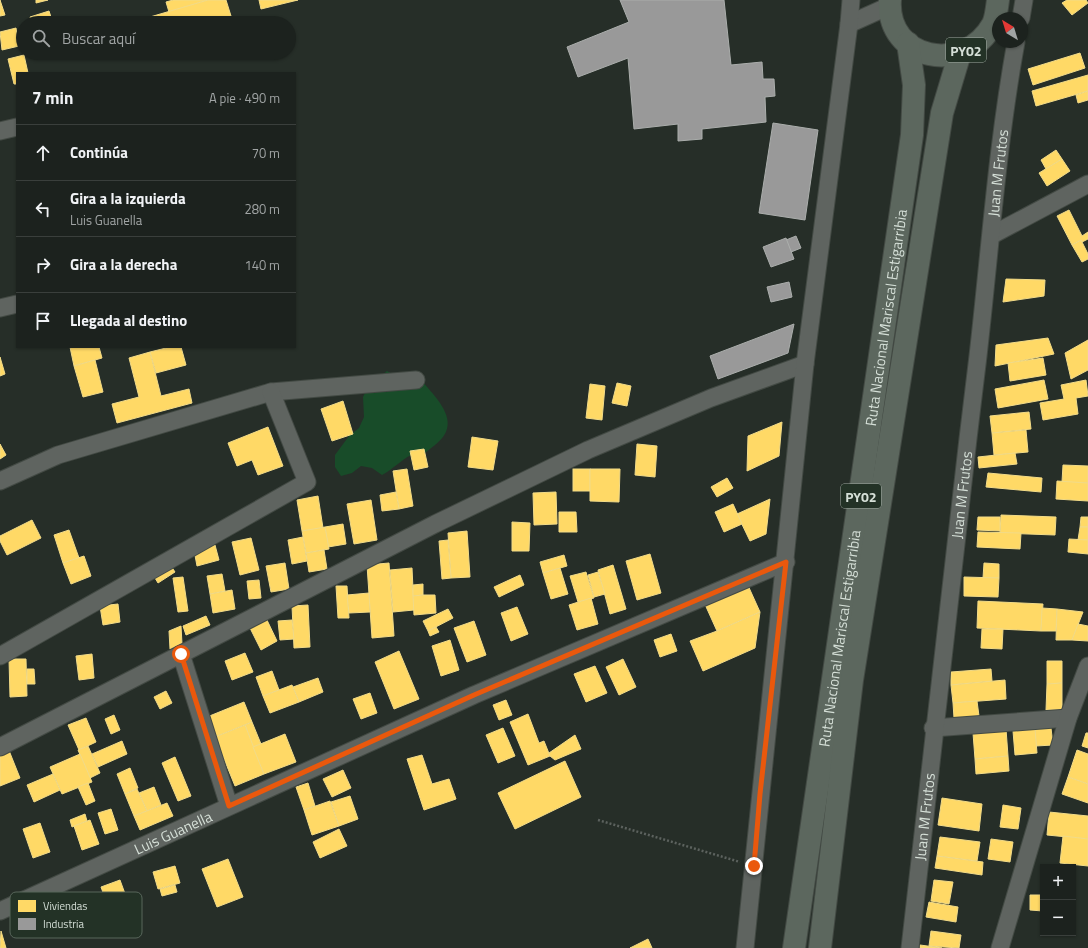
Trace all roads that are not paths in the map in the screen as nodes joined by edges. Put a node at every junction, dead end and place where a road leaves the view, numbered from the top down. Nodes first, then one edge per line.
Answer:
1 (851, 0) edge
2 (998, 0) edge
3 (1024, 0) edge
4 (889, 3) edge
5 (1022, 12) edge
6 (850, 24) junction
7 (908, 43) junction
8 (1015, 48) edge
9 (960, 53) junction
10 (16, 127) edge
11 (0, 131) edge
12 (1088, 184) edge
13 (992, 235) junction
14 (16, 304) edge
15 (0, 308) edge
16 (805, 364) junction
17 (416, 380) dead end
18 (271, 392) junction
19 (0, 481) edge
20 (786, 562) junction
21 (181, 654) junction
22 (0, 656) edge
23 (1088, 666) edge
24 (1068, 718) junction
25 (933, 728) junction
26 (0, 747) edge
27 (229, 806) junction
28 (43, 892) edge
29 (10, 907) edge
30 (0, 912) edge
31 (746, 948) edge
32 (794, 948) edge
33 (820, 948) edge
34 (910, 948) edge
35 (1000, 948) edge

1 - 6 street
2 - 9 highway, PY02
3 - 5 street
4 - 6 street
4 - 7 highway, PY02
6 - 16 street
7 - 9 highway, PY02
7 - 32 highway, Ruta Nacional Mariscal Estigarribia / PY02
8 - 13 street, Juan M Frutos
9 - 33 highway, Ruta Nacional Mariscal Estigarribia / PY02
10 - 11 street
12 - 13 street
13 - 25 street, Juan M Frutos
14 - 15 street
16 - 20 street
16 - 21 street
17 - 18 street
18 - 19 street
18 - 22 street
20 - 27 street, Luis Guanella
20 - 31 street
21 - 26 street
21 - 27 street
23 - 24 street
24 - 25 street
24 - 35 street
25 - 34 street, Juan M Frutos
27 - 28 street, Luis Guanella
29 - 30 street, Luis Guanella

